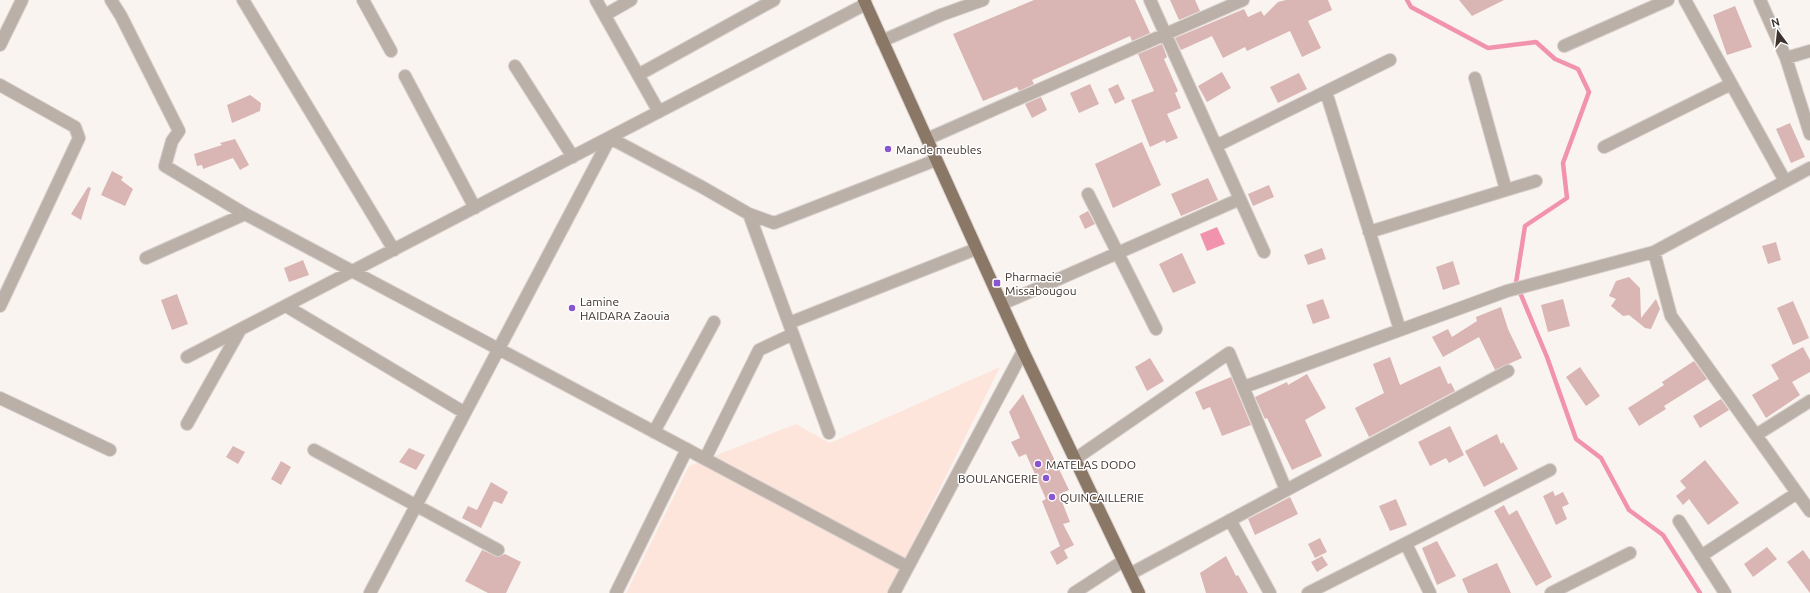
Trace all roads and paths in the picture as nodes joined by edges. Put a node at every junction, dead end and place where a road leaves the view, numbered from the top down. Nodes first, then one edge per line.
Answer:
1 (22, 0) edge
2 (111, 0) edge
3 (243, 0) edge
4 (363, 0) edge
5 (596, 0) edge
6 (631, 0) edge
7 (774, 0) edge
8 (983, 0) edge
9 (1150, 0) edge
10 (1243, 0) edge
11 (1668, 0) edge
12 (1685, 0) edge
13 (1760, 0) edge
14 (865, 2) edge
15 (605, 16) junction
16 (1166, 34) junction
17 (882, 41) junction
18 (0, 45) edge
19 (1564, 46) dead end
20 (391, 51) dead end
21 (1810, 51) edge
22 (1786, 58) junction
23 (1390, 60) dead end
24 (516, 66) dead end
25 (638, 75) junction
26 (405, 76) dead end
27 (1475, 78) dead end
28 (1731, 84) junction
29 (0, 85) edge
30 (1326, 92) junction
31 (659, 112) junction
32 (1810, 134) edge
33 (610, 138) junction
34 (927, 139) junction
35 (1216, 146) junction
36 (1604, 147) dead end
37 (573, 157) junction
38 (936, 160) junction
39 (1810, 168) edge
40 (1536, 181) dead end
41 (1785, 181) junction
42 (1506, 190) junction
43 (1088, 194) dead end
44 (1240, 199) junction
45 (475, 208) junction
46 (245, 214) junction
47 (748, 214) junction
48 (1369, 232) junction
49 (976, 249) junction
50 (394, 250) junction
51 (1264, 252) dead end
52 (1654, 252) junction
53 (1118, 253) junction
54 (146, 258) dead end
55 (352, 271) junction
56 (1002, 304) junction
57 (0, 306) edge
58 (286, 306) junction
59 (714, 322) dead end
60 (791, 328) junction
61 (240, 330) junction
62 (1156, 330) dead end
63 (1400, 330) junction
64 (498, 349) junction
65 (1023, 351) junction
66 (187, 358) dead end
67 (1508, 371) dead end
68 (1244, 387) junction
69 (0, 398) edge
70 (1810, 401) edge
71 (465, 413) junction
72 (187, 424) dead end
73 (654, 432) junction
74 (829, 433) dead end
75 (1756, 435) junction
76 (687, 449) junction
77 (110, 450) dead end
78 (314, 450) dead end
79 (705, 459) junction
80 (1075, 459) junction
81 (1550, 470) dead end
82 (1286, 490) junction
83 (1797, 493) junction
84 (416, 505) junction
85 (1809, 508) edge
86 (1230, 520) junction
87 (1679, 521) dead end
88 (1406, 544) junction
89 (498, 550) dead end
90 (1630, 553) dead end
91 (1701, 556) junction
92 (1123, 561) junction
93 (908, 567) junction
94 (1130, 574) junction
95 (370, 593) edge
96 (616, 593) edge
97 (894, 593) edge
98 (1074, 593) edge
99 (1139, 593) edge
100 (1270, 593) edge
101 (1308, 593) edge
102 (1430, 593) edge
103 (1551, 593) edge
104 (1725, 593) edge

1 - 18 street
2 - 46 street
3 - 50 street
4 - 20 street
5 - 15 street
6 - 15 street
7 - 25 street
8 - 17 street
9 - 16 street
10 - 16 street
11 - 19 street
12 - 28 street
13 - 22 street
14 - 17 main road
14 - 31 street
15 - 25 street
16 - 34 street
16 - 35 street
17 - 34 main road
21 - 22 street
22 - 32 street
23 - 30 street
24 - 37 street
25 - 31 street
26 - 45 street
27 - 42 street
28 - 36 street
28 - 41 street
29 - 57 street
30 - 35 street
30 - 48 street
31 - 33 street
33 - 37 street
33 - 47 street
33 - 64 street
34 - 38 main road
35 - 44 street
37 - 45 street
38 - 47 street
38 - 49 main road
39 - 41 street
40 - 42 street
41 - 52 street
42 - 48 street
43 - 53 street
44 - 51 street
44 - 53 street
45 - 50 street
46 - 54 street
46 - 55 street
47 - 60 street
48 - 63 street
49 - 56 main road
49 - 60 street
50 - 55 street
52 - 63 street
52 - 75 street
53 - 56 street
53 - 62 street
55 - 58 street
55 - 64 street
56 - 65 main road
58 - 61 street
58 - 71 street
59 - 73 street
60 - 74 street
60 - 79 street
61 - 66 street
61 - 72 street
63 - 68 street
64 - 71 street
64 - 73 street
65 - 80 main road
65 - 93 street
67 - 82 street
68 - 80 street
68 - 82 street
69 - 77 street
70 - 75 street
71 - 84 street
73 - 76 street
75 - 83 street
76 - 79 street
76 - 96 street
78 - 84 street
79 - 93 street
80 - 92 main road
81 - 88 street
82 - 86 street
83 - 85 street
83 - 91 street
84 - 89 street
84 - 95 street
86 - 94 street
86 - 100 street
87 - 91 street
88 - 101 street
88 - 102 street
90 - 103 street
91 - 104 street
92 - 94 main road
92 - 98 street
93 - 97 street
94 - 99 main road

